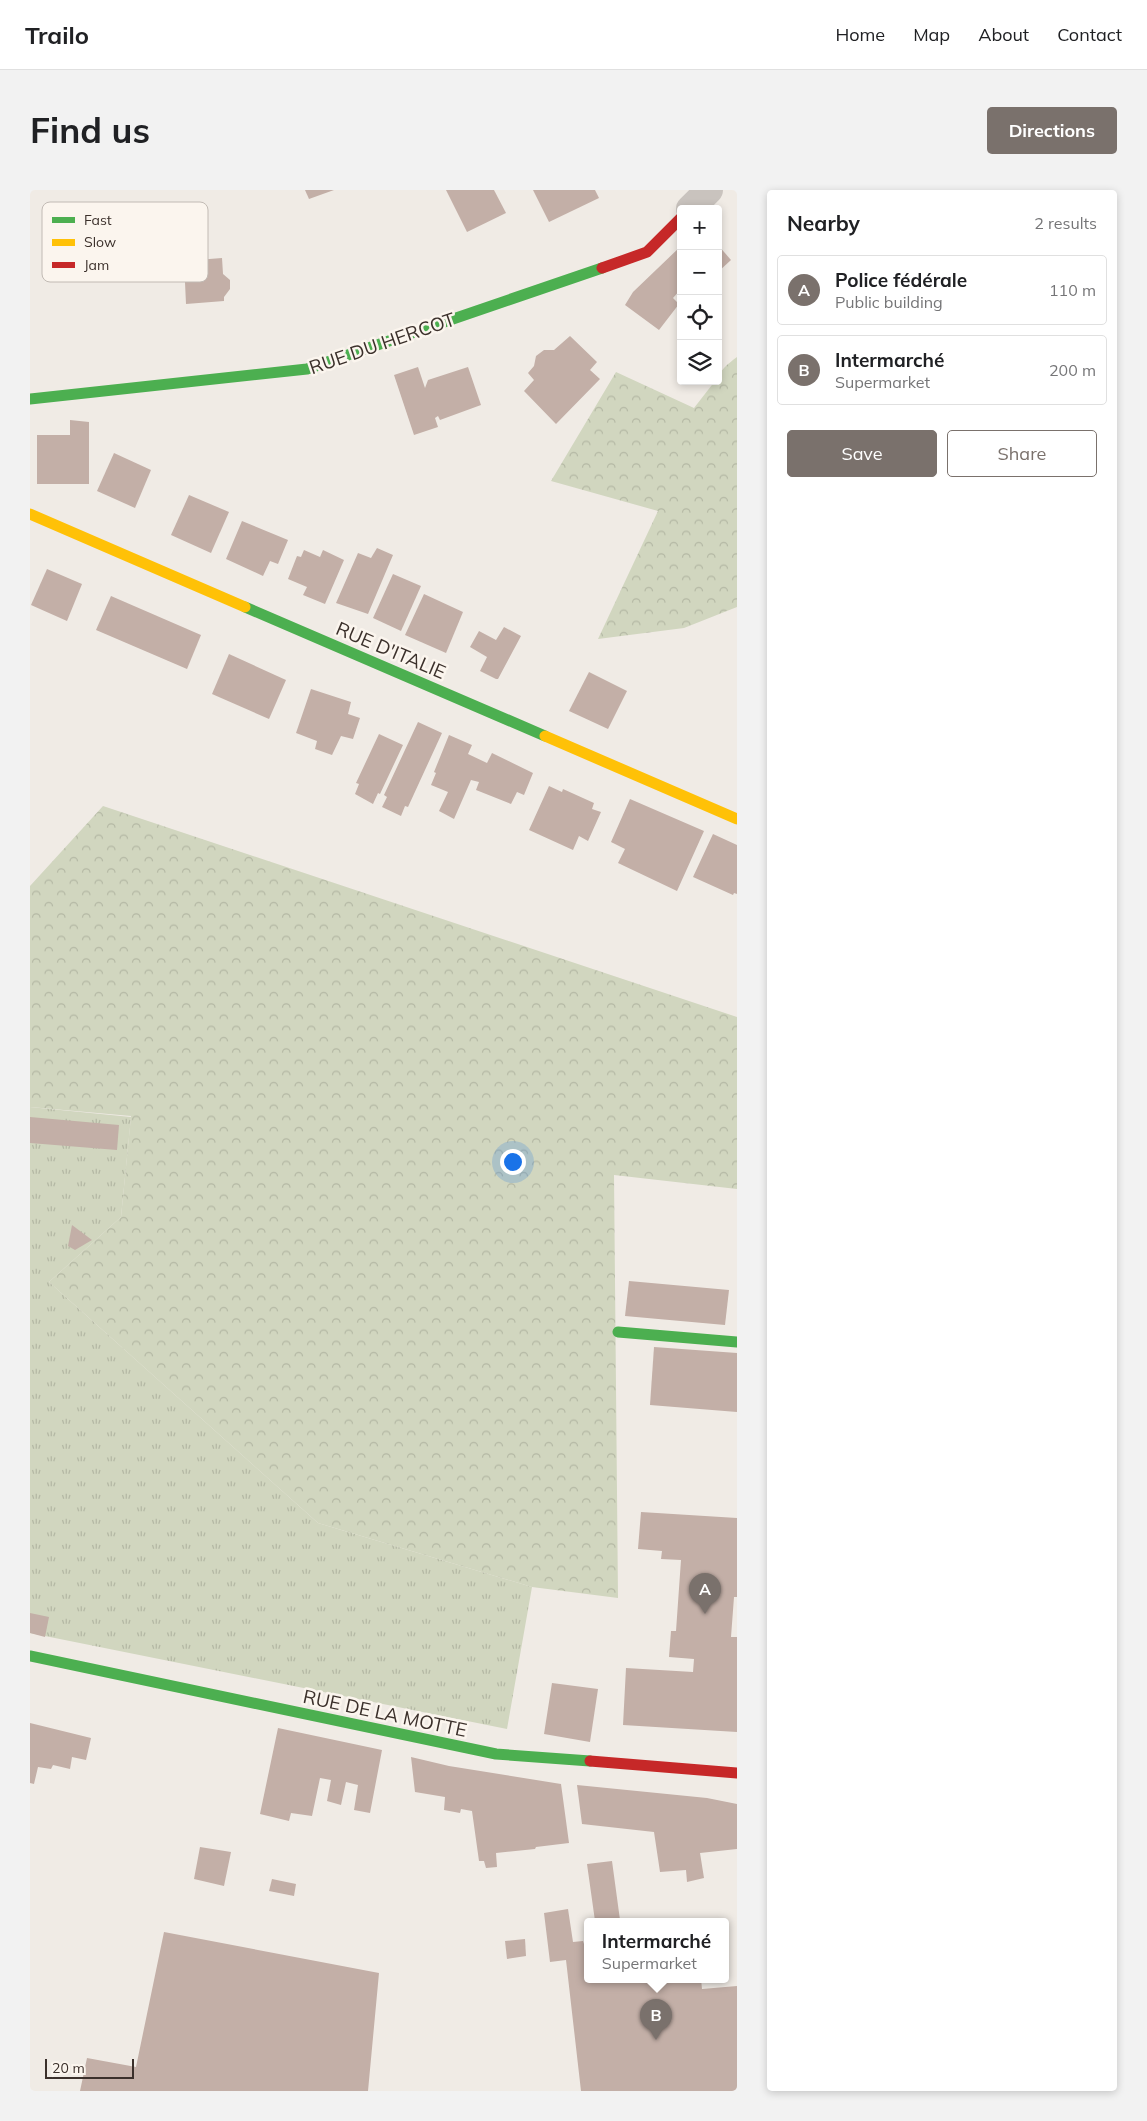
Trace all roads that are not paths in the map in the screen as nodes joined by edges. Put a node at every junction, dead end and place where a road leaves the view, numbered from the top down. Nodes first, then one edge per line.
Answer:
1 (709, 190) edge
2 (694, 205) edge
3 (677, 222) edge
4 (30, 399) edge
5 (30, 514) edge
6 (737, 819) edge
7 (618, 1332) dead end
8 (737, 1342) edge
9 (30, 1656) edge
10 (737, 1772) edge

1 - 2 street
3 - 4 street, RUE DU HERCOT
5 - 6 street, RUE D'ITALIE
7 - 8 street
9 - 10 street, RUE DE LA MOTTE

